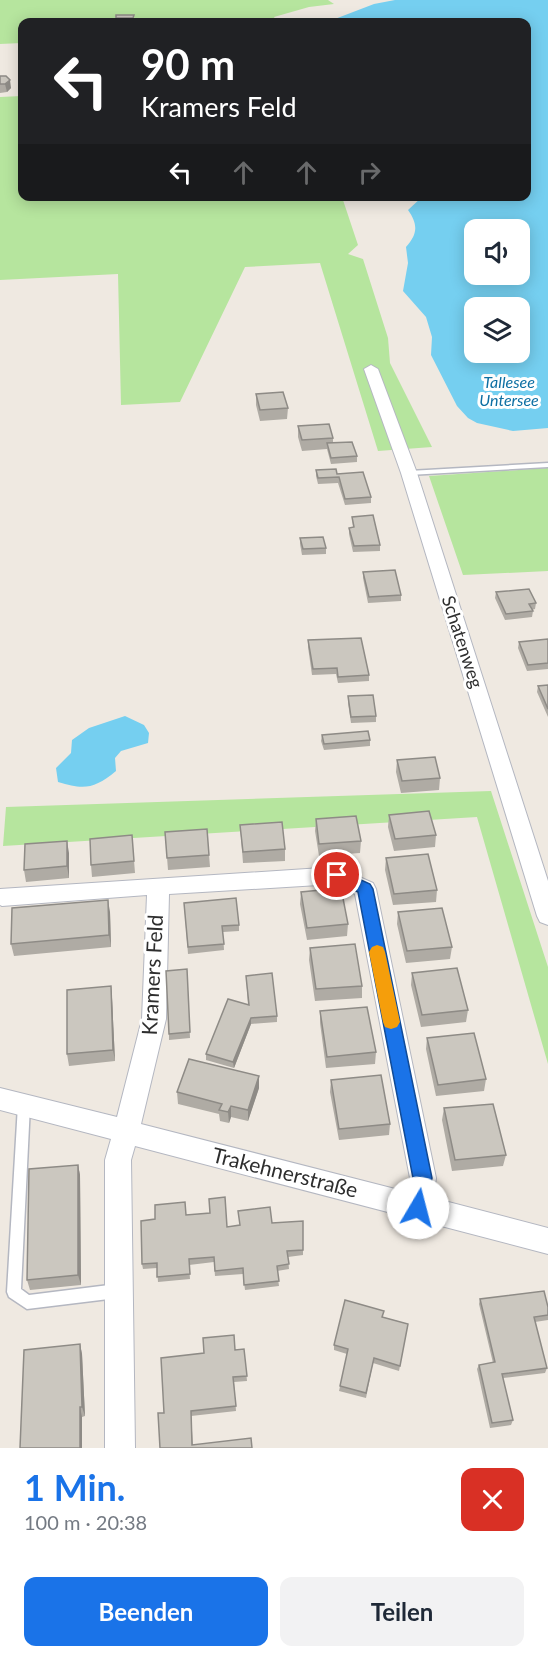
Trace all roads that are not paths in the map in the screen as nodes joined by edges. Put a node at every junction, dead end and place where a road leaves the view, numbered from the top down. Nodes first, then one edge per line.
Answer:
1 (371, 369) dead end
2 (548, 465) edge
3 (409, 473) junction
4 (158, 886) junction
5 (2, 897) dead end
6 (548, 916) edge
7 (12, 1102) edge
8 (127, 1133) junction
9 (418, 1208) junction
10 (548, 1241) edge
11 (119, 1291) junction
12 (120, 1448) edge

1 - 3 street, Schatenweg
2 - 3 lane
3 - 6 street, Schatenweg
4 - 5 street
4 - 8 street, Kramers Feld
4 - 9 street
7 - 8 street, Trakehnerstraße
7 - 11 lane
8 - 9 street, Trakehnerstraße
8 - 11 street
9 - 10 street, Trakehnerstraße
11 - 12 street

